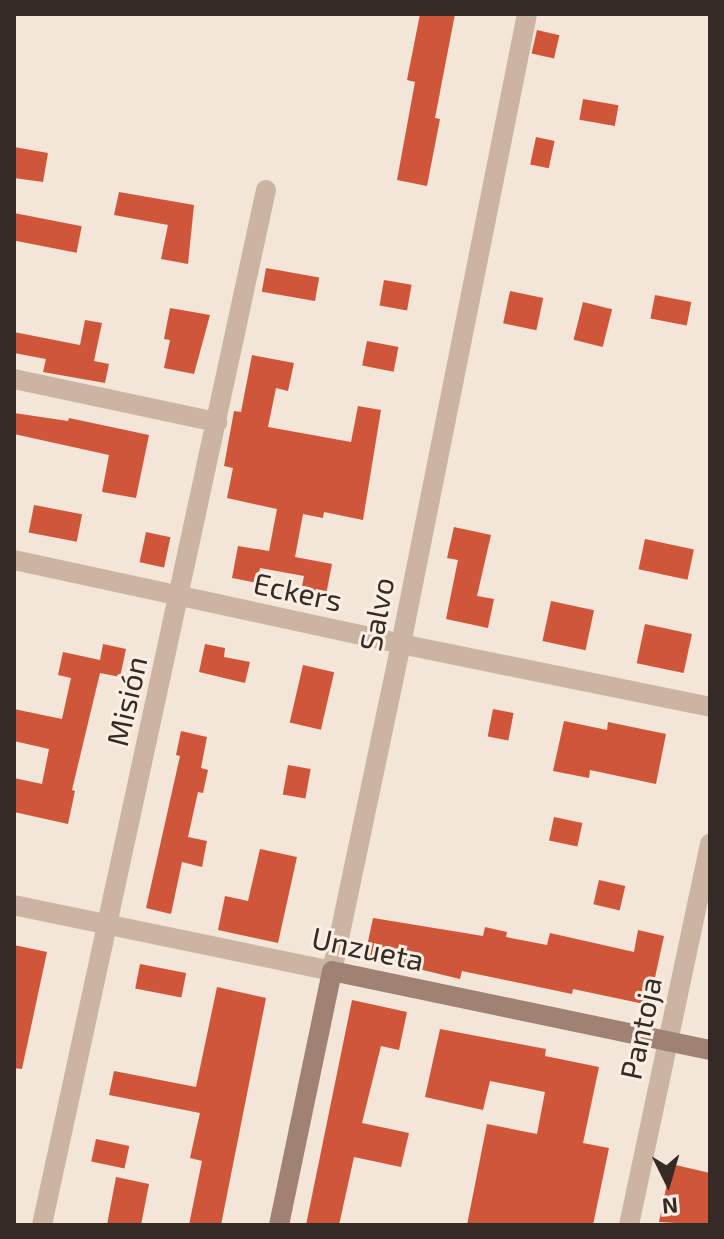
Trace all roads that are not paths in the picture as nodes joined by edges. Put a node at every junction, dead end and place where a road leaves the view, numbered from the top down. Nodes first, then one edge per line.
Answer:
1 (527, 14) edge
2 (266, 190) dead end
3 (14, 379) edge
4 (217, 422) junction
5 (14, 560) edge
6 (180, 596) junction
7 (401, 644) junction
8 (710, 707) edge
9 (710, 844) edge
10 (14, 905) edge
11 (107, 924) junction
12 (332, 971) junction
13 (667, 1041) junction
14 (710, 1050) edge
15 (42, 1225) edge
16 (279, 1225) edge
17 (629, 1225) edge

1 - 7 street, Salvo
2 - 4 street, Misión
3 - 4 street
4 - 6 street, Misión
5 - 6 street, Eckers
6 - 7 street, Eckers
6 - 11 street, Misión
7 - 8 street, Eckers
7 - 12 street, Salvo
9 - 13 street, Pantoja
10 - 11 street, Unzueta
11 - 12 street, Unzueta
11 - 15 street, Misión
12 - 13 main road, Unzueta
12 - 16 main road, Salvo
13 - 14 main road, Unzueta
13 - 17 street, Pantoja

